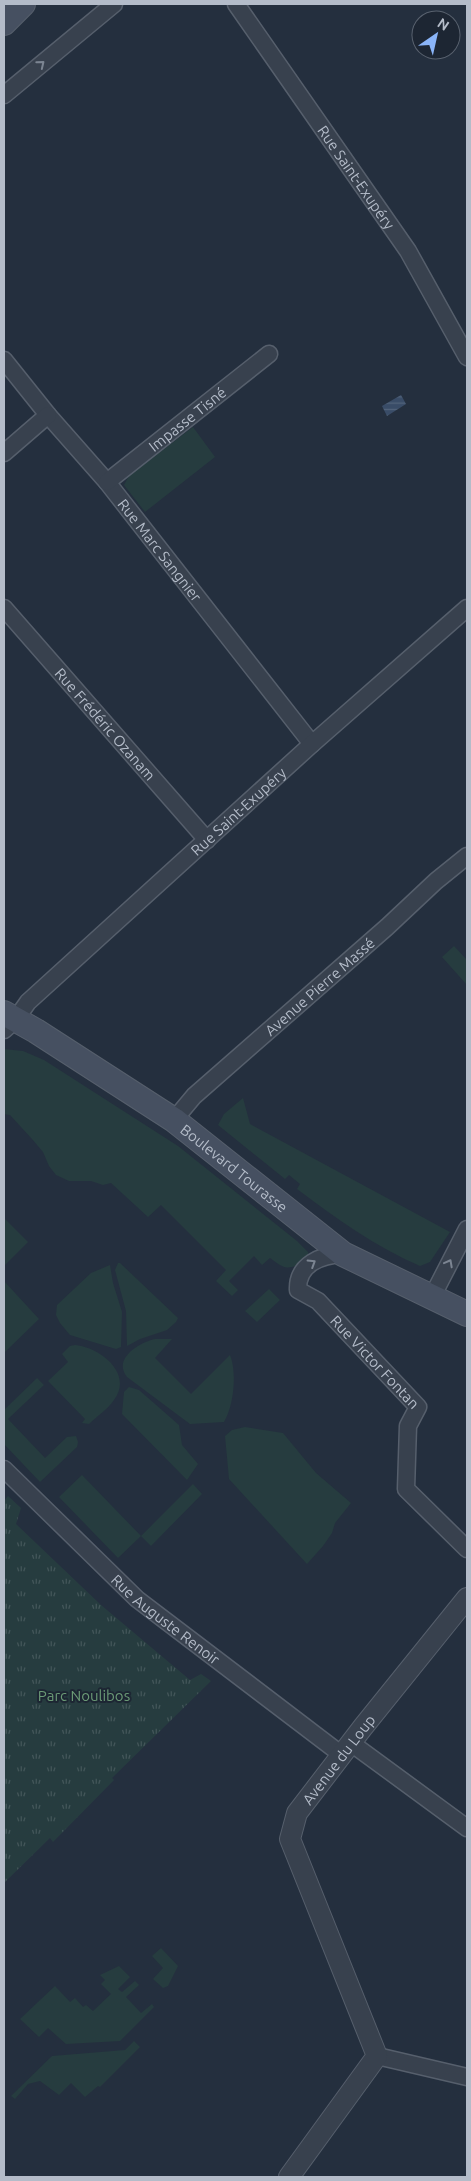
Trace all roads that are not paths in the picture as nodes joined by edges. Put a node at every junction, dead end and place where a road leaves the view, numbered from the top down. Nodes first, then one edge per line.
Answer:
1 (23, 4) edge
2 (114, 4) edge
3 (236, 4) edge
4 (4, 23) edge
5 (4, 95) edge
6 (269, 354) dead end
7 (467, 357) edge
8 (4, 360) edge
9 (48, 415) junction
10 (4, 453) edge
11 (107, 482) junction
12 (4, 608) edge
13 (467, 608) edge
14 (312, 744) junction
15 (207, 840) junction
16 (467, 856) edge
17 (8, 1021) edge
18 (174, 1120) junction
19 (467, 1229) edge
20 (343, 1254) junction
21 (432, 1297) junction
22 (467, 1314) edge
23 (4, 1469) edge
24 (467, 1549) edge
25 (467, 1598) edge
26 (346, 1749) junction
27 (467, 1828) edge
28 (377, 2056) junction
29 (467, 2077) edge
30 (289, 2177) edge

1 - 4 main road
5 -> 2 street
3 - 7 street, Rue Saint-Exupéry
6 - 11 street, Impasse Tisné
8 - 9 street, Rue Marc Sangnier
9 - 10 street
9 - 11 street, Rue Marc Sangnier
11 - 14 street, Rue Marc Sangnier
12 - 15 street, Rue Frédéric Ozanam
13 - 14 street, Rue Saint-Exupéry
14 - 15 street, Rue Saint-Exupéry
15 - 17 street, Rue Saint-Exupéry
16 - 18 street, Avenue Pierre Massé
17 - 18 main road, Boulevard Tourasse
18 - 20 main road, Boulevard Tourasse
21 -> 19 street
20 - 21 main road, Boulevard Tourasse
24 -> 20 street, Rue Victor Fontan
21 - 22 main road, Boulevard Tourasse
23 - 26 street, Rue Auguste Renoir
25 - 26 street, Avenue du Loup
26 - 27 street, Rue Auguste Renoir
26 - 28 street, Avenue du Loup
28 - 29 street
28 - 30 street

